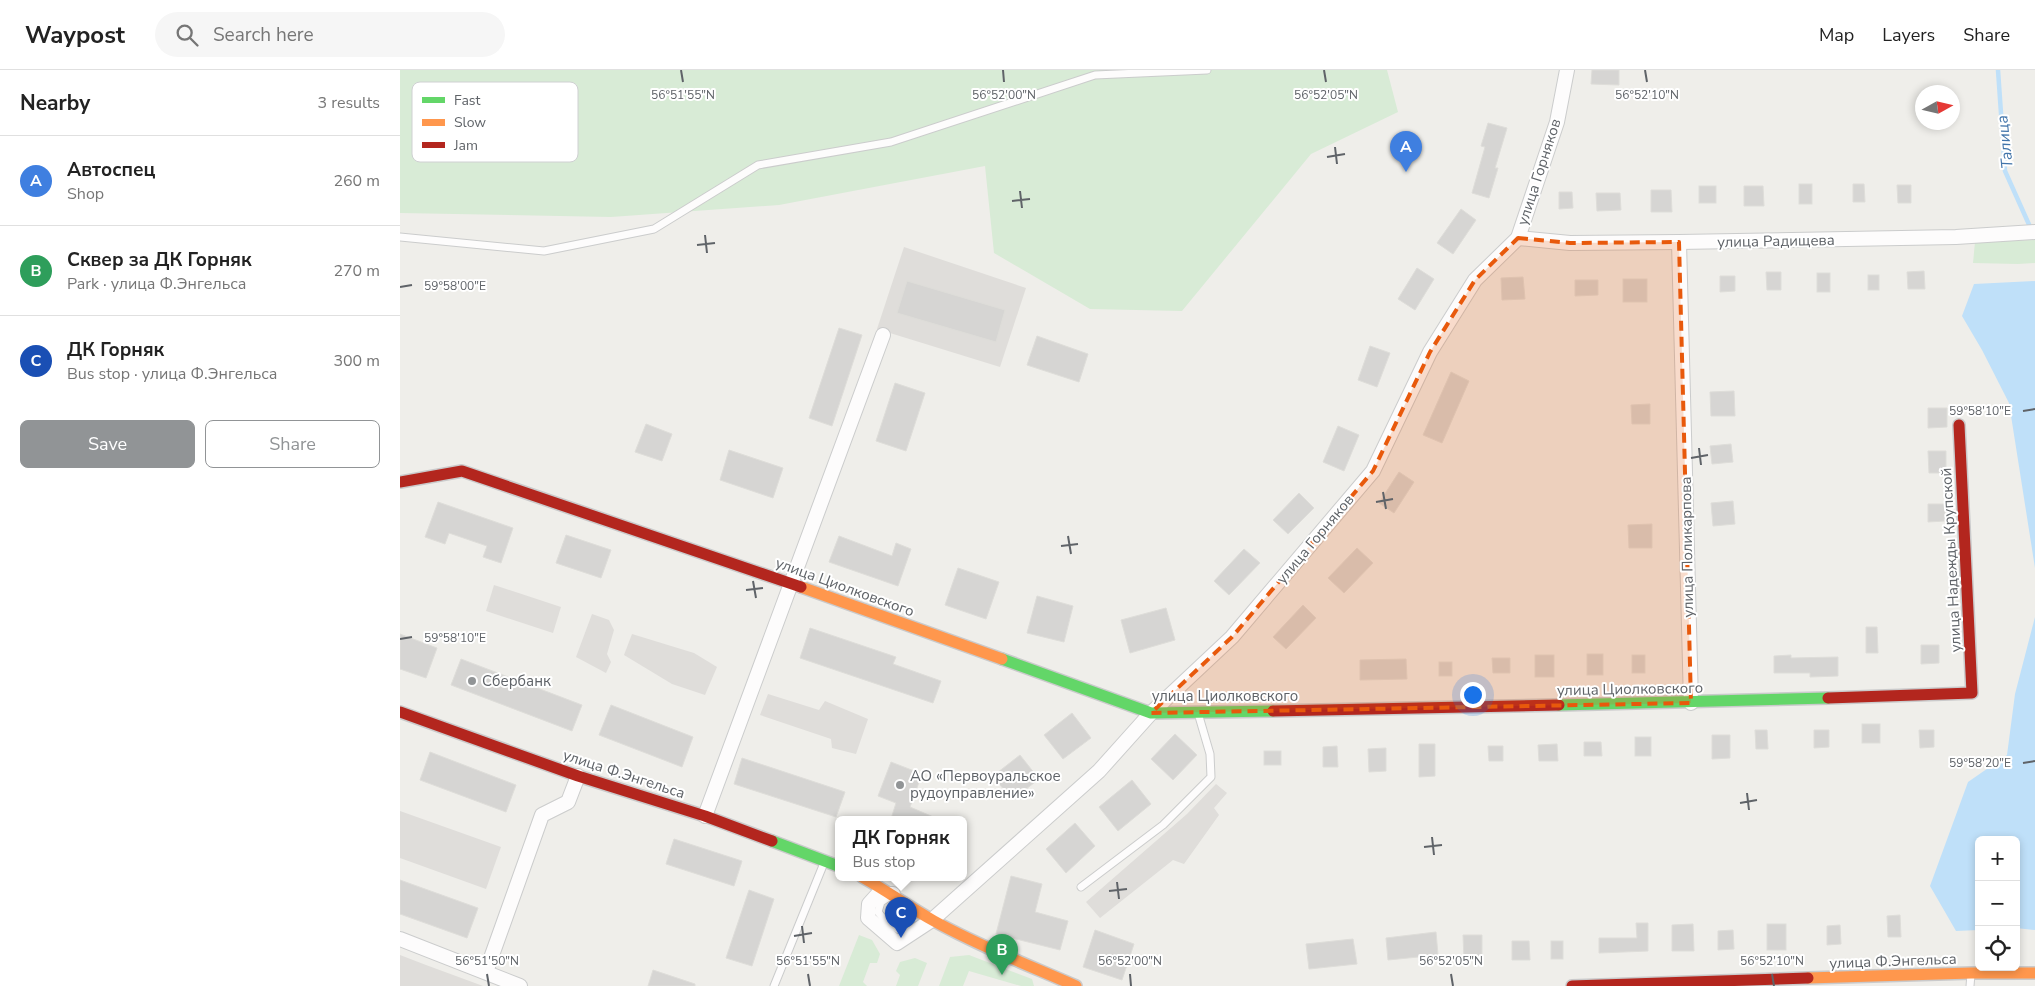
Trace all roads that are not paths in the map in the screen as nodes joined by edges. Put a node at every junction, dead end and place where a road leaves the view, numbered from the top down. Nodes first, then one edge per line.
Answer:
1 (1207, 70) edge
2 (1567, 70) edge
3 (2035, 232) edge
4 (400, 237) edge
5 (1518, 238) junction
6 (1680, 242) junction
7 (883, 334) dead end
8 (1959, 425) dead end
9 (400, 482) edge
10 (792, 584) junction
11 (1972, 693) joint
12 (1691, 702) junction
13 (400, 712) edge
14 (1151, 713) junction
15 (1198, 713) junction
16 (578, 776) junction
17 (705, 816) junction
18 (825, 861) junction
19 (835, 865) edge
20 (869, 881) edge
21 (1081, 887) dead end
22 (893, 894) junction
23 (932, 920) junction
24 (400, 939) edge
25 (486, 972) junction
26 (1971, 973) junction
27 (2035, 973) edge
28 (1055, 982) edge
29 (520, 986) edge
30 (774, 986) edge
31 (1076, 986) edge
32 (1572, 986) edge
33 (1970, 986) edge

1 - 4 lane
2 - 5 street, улица Горняков
3 - 6 street, улица Радищева
5 - 6 street, улица Радищева
5 - 14 street, улица Горняков
6 - 12 street, улица Поликарпова
7 - 10 street
8 - 11 street, улица Надежды Крупской
9 - 10 street, улица Циолковского
10 - 14 street, улица Циолковского
10 - 17 street
11 - 12 street, улица Циолковского
12 - 15 street, улица Циолковского
13 - 16 street, улица Ф.Энгельса
14 - 15 street, улица Циолковского
14 - 23 street, улица Горняков
15 - 21 lane
16 - 17 street, улица Ф.Энгельса
16 - 25 street
17 - 18 street, улица Ф.Энгельса
18 - 19 street, улица Ф.Энгельса
18 - 30 lane
20 - 22 street
22 - 23 street
22 - 23 street, улица Горняков
23 - 28 street
24 - 25 street
25 - 29 street
26 - 27 street, улица Ф.Энгельса
26 - 32 street, улица Ф.Энгельса
26 - 33 lane
28 - 31 street

